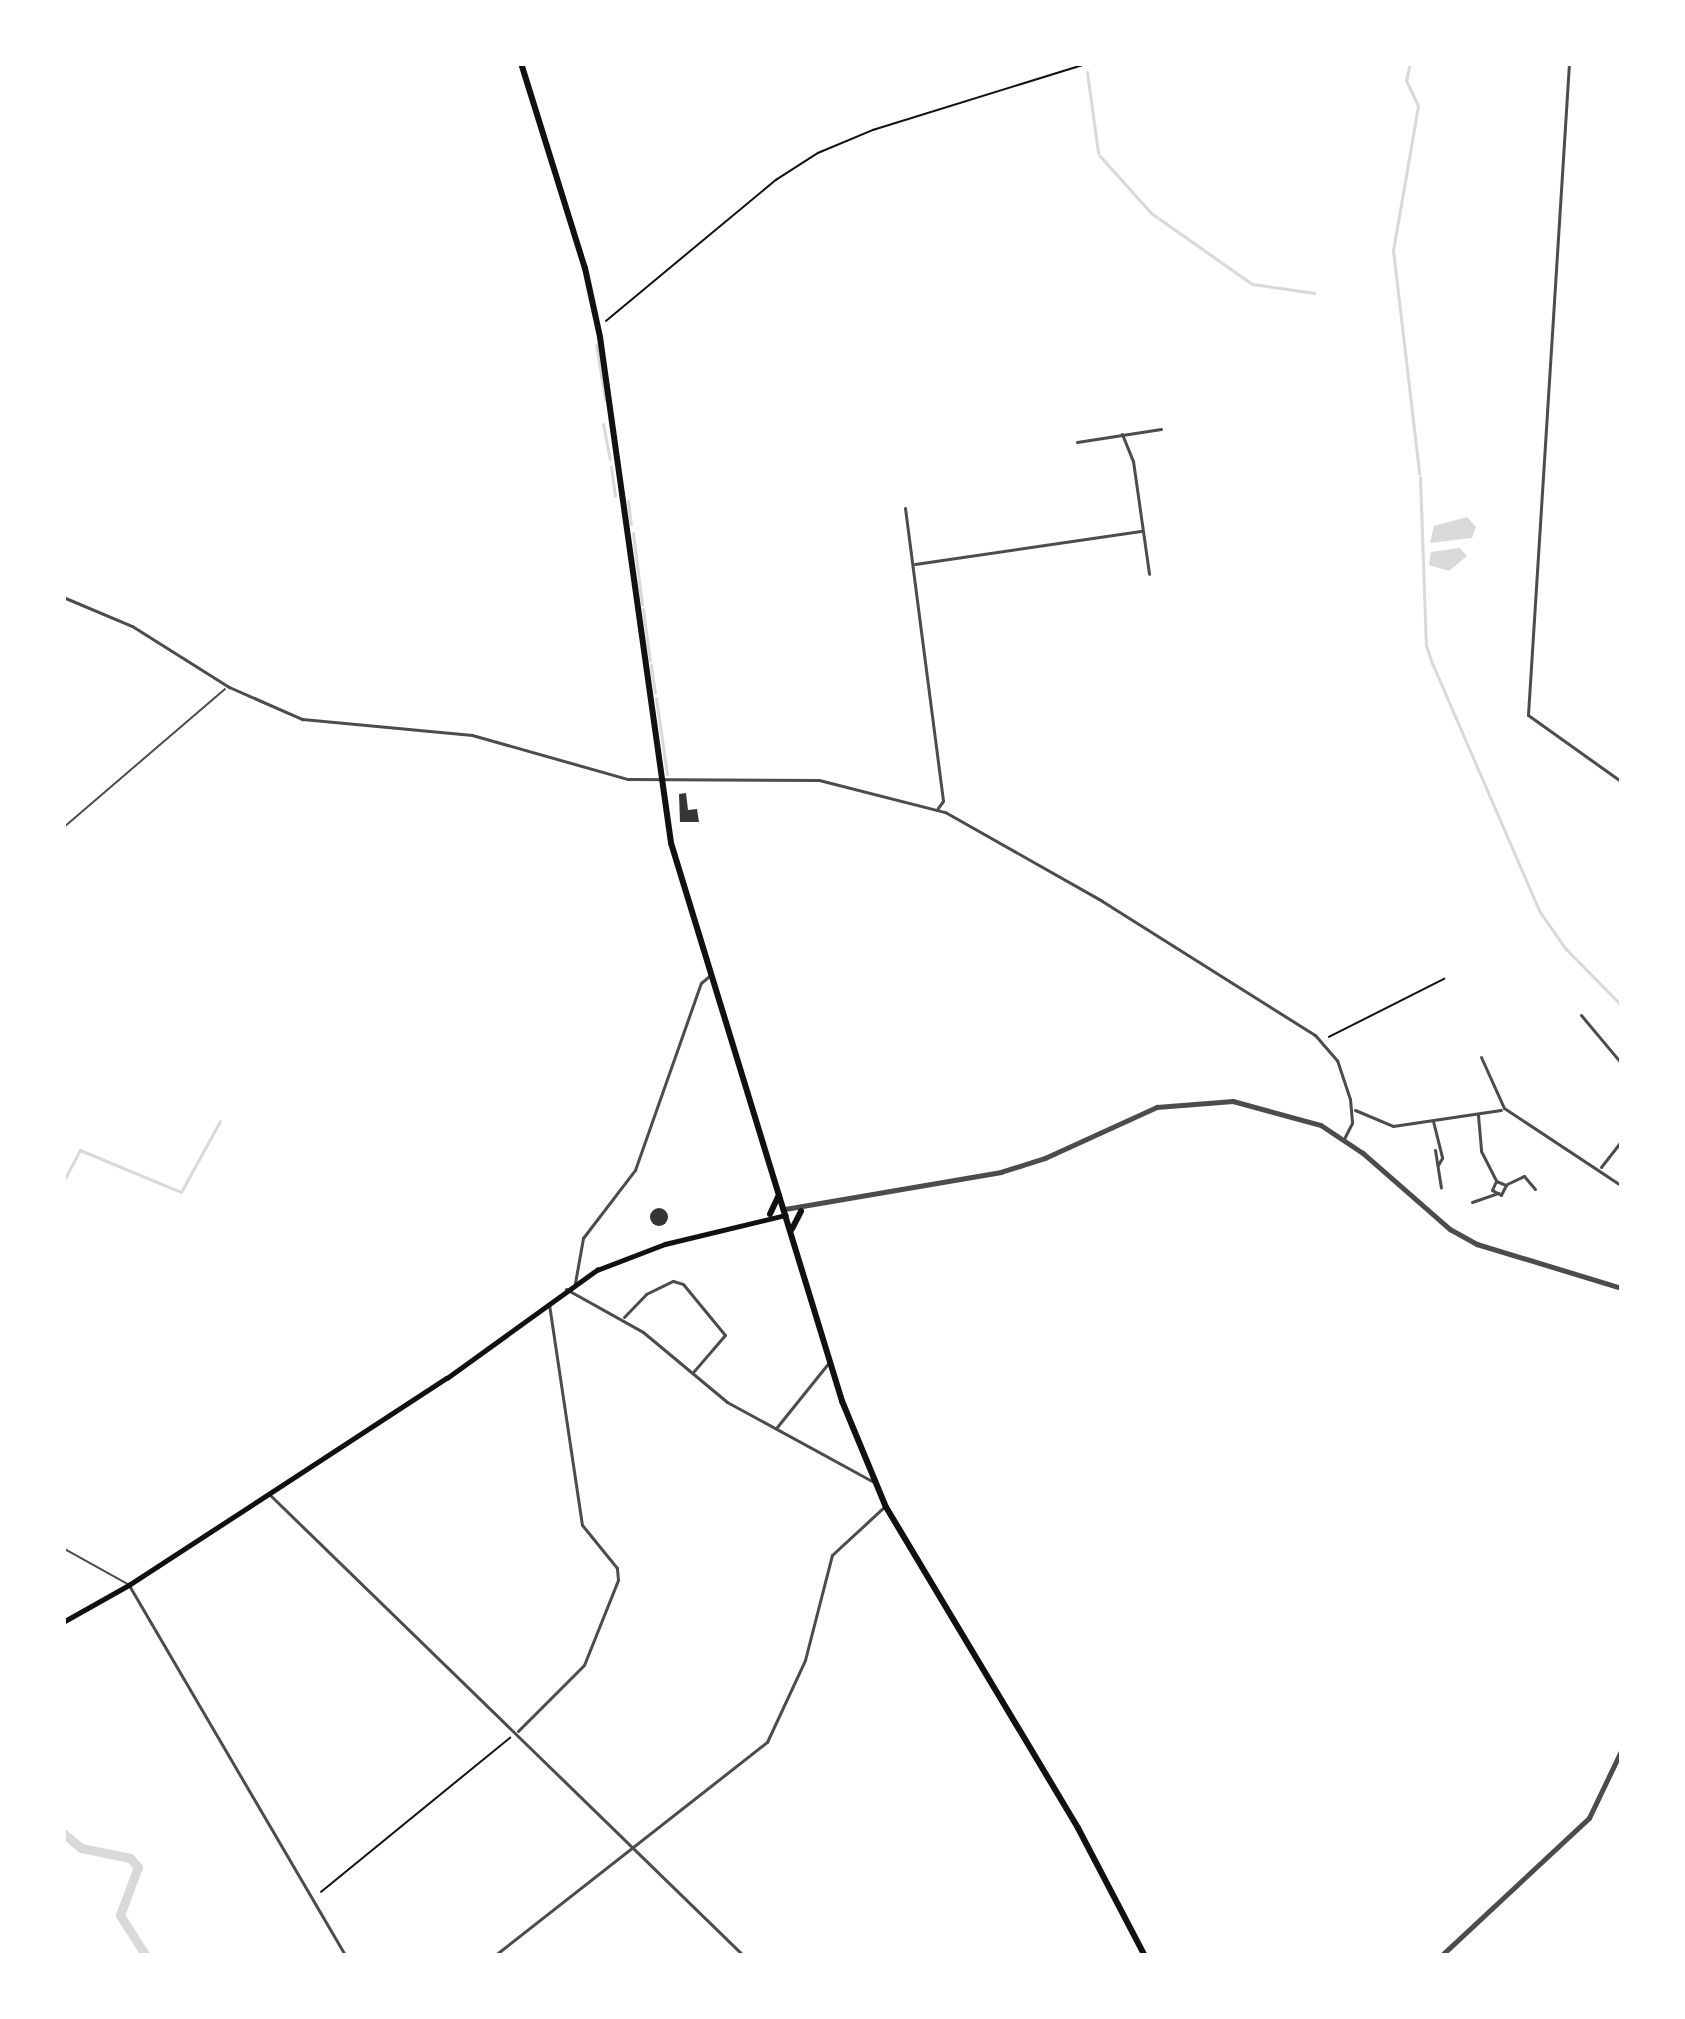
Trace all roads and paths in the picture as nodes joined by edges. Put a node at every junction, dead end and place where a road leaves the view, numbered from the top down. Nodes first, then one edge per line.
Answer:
1 (521, 63) edge
2 (1089, 63) edge
3 (1569, 63) edge
4 (597, 325) junction
5 (1161, 429) dead end
6 (1122, 434) junction
7 (1077, 442) dead end
8 (904, 508) dead end
9 (1141, 531) junction
10 (913, 565) junction
11 (1149, 574) dead end
12 (63, 597) edge
13 (229, 687) junction
14 (662, 779) junction
15 (1622, 782) edge
16 (937, 810) junction
17 (63, 828) edge
18 (710, 975) junction
19 (1444, 980) dead end
20 (1581, 1015) dead end
21 (1323, 1042) junction
22 (1480, 1057) dead end
23 (1622, 1064) edge
24 (1504, 1108) junction
25 (1353, 1110) junction
26 (1478, 1115) junction
27 (1433, 1119) junction
28 (1344, 1139) junction
29 (1622, 1140) edge
30 (1598, 1170) junction
31 (1496, 1180) junction
32 (1506, 1185) junction
33 (1622, 1186) edge
34 (1442, 1188) dead end
35 (1535, 1189) dead end
36 (1498, 1193) junction
37 (779, 1195) junction
38 (1472, 1202) dead end
39 (803, 1209) junction
40 (785, 1212) junction
41 (768, 1215) junction
42 (791, 1232) junction
43 (575, 1283) junction
44 (1622, 1288) edge
45 (566, 1289) junction
46 (548, 1303) junction
47 (622, 1319) junction
48 (830, 1361) junction
49 (693, 1373) junction
50 (776, 1428) junction
51 (873, 1480) junction
52 (269, 1493) junction
53 (886, 1507) junction
54 (63, 1548) edge
55 (129, 1585) junction
56 (63, 1622) edge
57 (516, 1733) junction
58 (1622, 1749) edge
59 (628, 1849) junction
60 (313, 1898) junction
61 (346, 1956) edge
62 (494, 1956) edge
63 (744, 1956) edge
64 (1145, 1956) edge
65 (1441, 1956) edge

1 - 4 main road
2 - 4 path
3 - 15 street
4 - 14 main road
5 - 6 street
6 - 7 street
6 - 9 street
8 - 10 street
9 - 10 street
9 - 11 street
10 - 16 street
12 - 13 street
13 - 14 street
13 - 17 lane
14 - 16 street
14 - 18 main road
16 - 21 street
18 - 37 main road
18 - 43 street
19 - 21 path
20 - 23 street
21 - 25 street
22 - 24 street
24 - 26 street
24 - 30 street
25 - 27 street
25 - 28 street
26 - 27 street
26 - 31 street
27 - 34 street
28 - 39 street
28 - 44 street
29 - 30 street
30 - 33 street
31 - 32 street
31 - 36 street
32 - 35 street
32 - 36 street
36 - 38 street
37 - 40 main road
37 - 41 main road
39 - 40 street
39 - 42 main road
40 - 41 main road
40 - 42 main road
41 - 43 main road
42 - 48 main road
43 - 45 main road
45 - 46 main road
45 - 47 street
46 - 52 main road
46 - 57 street
47 - 49 street
47 - 49 street
48 - 50 street
48 - 51 main road
49 - 50 street
50 - 51 street
51 - 53 main road
52 - 55 main road
52 - 57 street
53 - 59 street
53 - 64 main road
54 - 55 lane
55 - 56 main road
55 - 60 street
57 - 59 street
57 - 60 path
58 - 65 street
59 - 62 street
59 - 63 street
60 - 61 street

